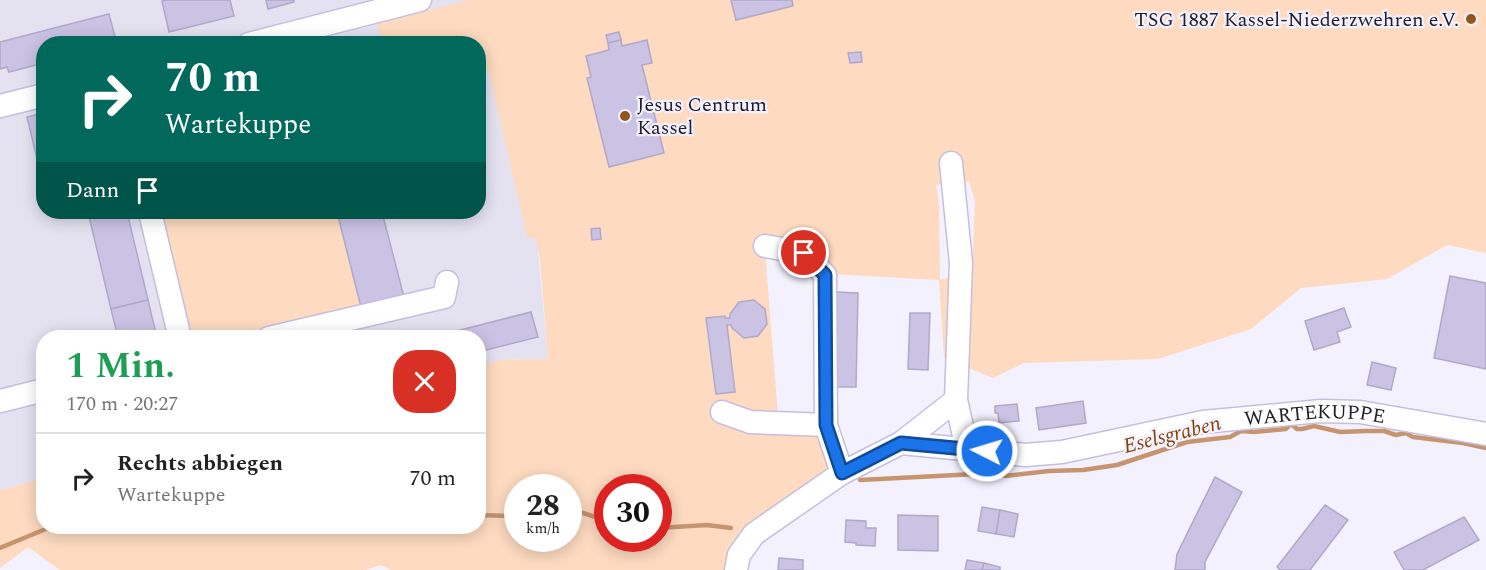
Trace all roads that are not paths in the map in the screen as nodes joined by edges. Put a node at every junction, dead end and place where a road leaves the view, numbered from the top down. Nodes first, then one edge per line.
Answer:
1 (420, 0) edge
2 (280, 36) edge
3 (36, 97) edge
4 (0, 106) edge
5 (951, 163) dead end
6 (152, 219) edge
7 (765, 246) dead end
8 (447, 282) dead end
9 (178, 330) edge
10 (304, 330) edge
11 (36, 392) edge
12 (956, 400) junction
13 (0, 401) edge
14 (722, 412) dead end
15 (826, 425) junction
16 (1486, 434) edge
17 (901, 443) junction
18 (967, 449) junction
19 (842, 473) junction
20 (736, 570) edge

1 - 2 street
3 - 4 street
5 - 12 street
6 - 9 street
7 - 15 street
8 - 10 street
11 - 13 street
12 - 17 street
12 - 18 street
14 - 15 street
15 - 19 street
16 - 18 street, WARTEKUPPE
17 - 18 street, WARTEKUPPE
17 - 19 street
19 - 20 street

